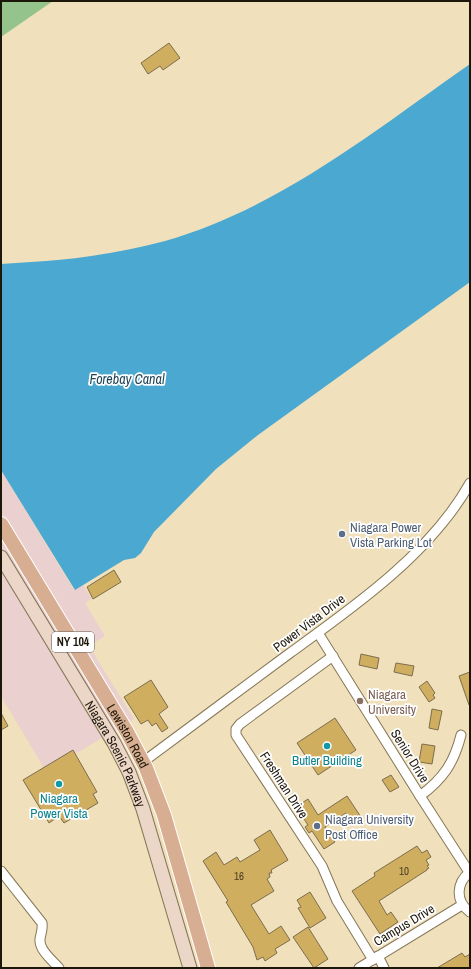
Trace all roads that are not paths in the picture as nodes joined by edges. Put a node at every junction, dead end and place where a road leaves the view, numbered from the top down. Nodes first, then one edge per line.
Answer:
1 (469, 488) edge
2 (1, 524) edge
3 (1, 557) edge
4 (318, 633) junction
5 (333, 656) junction
6 (462, 735) dead end
7 (143, 762) junction
8 (420, 796) junction
9 (1, 871) edge
10 (470, 872) edge
11 (462, 905) junction
12 (470, 912) edge
13 (375, 958) junction
14 (59, 968) edge
15 (190, 968) edge
16 (208, 968) edge
17 (359, 968) edge
18 (384, 968) edge

1 - 4 street, Power Vista Drive
2 - 7 main road, Lewiston Road / NY 104
3 - 15 main road, Niagara Scenic Parkway
4 - 5 street, Senior Drive
4 - 7 street, Power Vista Drive
5 - 8 street, Senior Drive
5 - 13 street, Freshman Drive
6 - 8 street
7 - 16 main road, Lewiston Road / NY 104
8 - 10 street, Senior Drive
9 - 14 street
10 - 11 street
11 - 12 street
11 - 13 street, Campus Drive
13 - 17 street, Campus Drive
13 - 18 street

